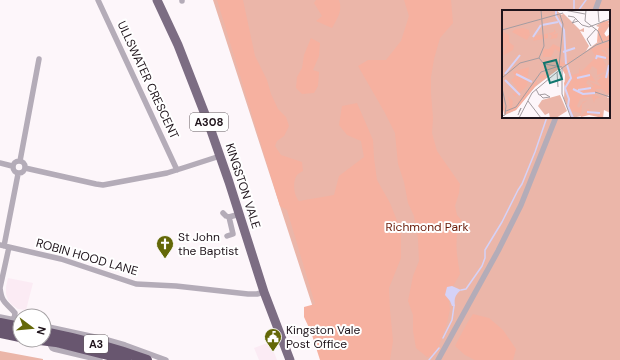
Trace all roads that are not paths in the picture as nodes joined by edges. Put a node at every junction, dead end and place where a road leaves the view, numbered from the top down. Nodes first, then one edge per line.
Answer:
1 (98, 0) edge
2 (157, 0) edge
3 (599, 0) edge
4 (595, 10) edge
5 (39, 59) dead end
6 (556, 118) edge
7 (220, 156) junction
8 (20, 161) junction
9 (0, 163) edge
10 (12, 166) junction
11 (25, 168) junction
12 (177, 170) junction
13 (18, 174) junction
14 (223, 213) dead end
15 (240, 214) junction
16 (229, 217) junction
17 (227, 236) dead end
18 (3, 246) edge
19 (264, 292) junction
20 (12, 310) edge
21 (0, 317) edge
22 (12, 320) edge
23 (12, 322) edge
24 (0, 323) edge
25 (52, 328) edge
26 (0, 333) edge
27 (12, 335) edge
28 (52, 339) edge
29 (52, 341) edge
30 (52, 348) edge
31 (82, 358) edge
32 (100, 360) edge
33 (126, 360) edge
34 (147, 360) edge
35 (166, 360) edge
36 (290, 360) edge
37 (438, 360) edge

1 - 12 street, ULLSWATER CRESCENT
2 - 7 main road, KINGSTON VALE / A308
3 - 4 street
5 - 8 street
6 - 37 street
7 - 12 street
7 - 15 main road, KINGSTON VALE / A308
8 - 10 street
8 - 11 street
9 - 10 street
10 - 13 street
11 - 12 street
11 - 13 street
13 - 18 street
14 - 16 street
15 - 16 street
15 - 19 main road, KINGSTON VALE / A308
16 - 17 street
18 - 19 street, ROBIN HOOD LANE
18 - 20 street
19 - 36 main road, KINGSTON VALE / A308
21 - 22 street
23 - 24 highway
25 - 35 street
26 - 27 highway
28 - 34 highway, A3
29 - 33 highway, A3
30 - 31 street
31 - 32 street

